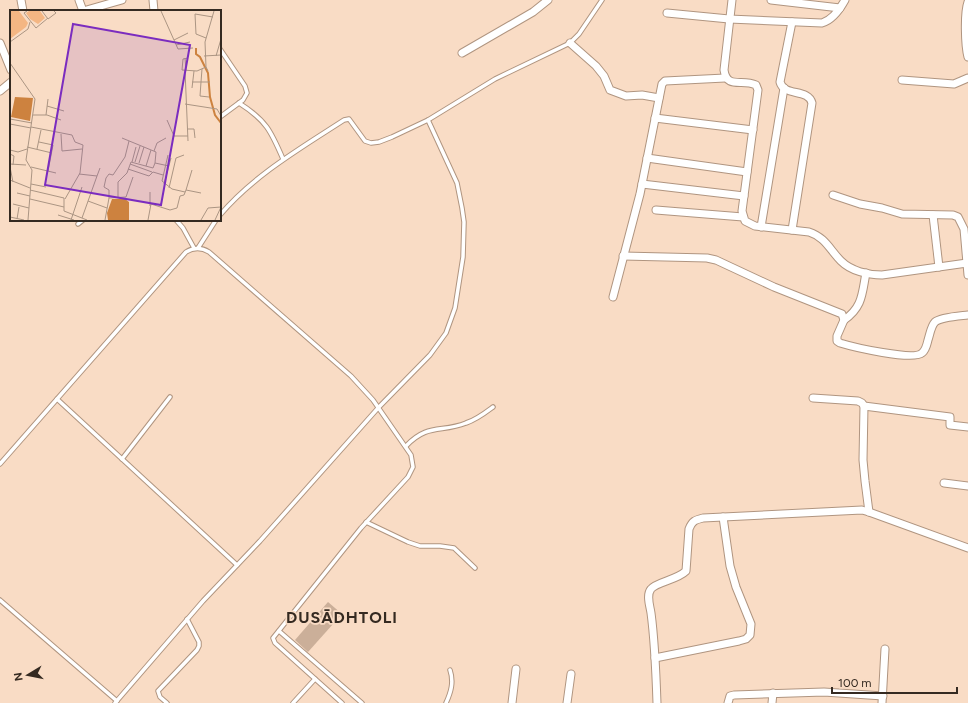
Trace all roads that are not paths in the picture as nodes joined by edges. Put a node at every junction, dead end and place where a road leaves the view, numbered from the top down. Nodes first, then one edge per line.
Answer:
1 (21, 0) edge
2 (79, 0) edge
3 (122, 0) edge
4 (153, 0) edge
5 (548, 0) edge
6 (602, 0) edge
7 (732, 0) edge
8 (771, 0) edge
9 (846, 0) edge
10 (968, 2) edge
11 (840, 8) junction
12 (23, 10) edge
13 (83, 10) edge
14 (87, 10) edge
15 (154, 10) edge
16 (667, 13) dead end
17 (729, 19) junction
18 (792, 22) junction
19 (0, 43) edge
20 (570, 43) junction
21 (221, 51) edge
22 (462, 54) dead end
23 (968, 58) edge
24 (10, 68) edge
25 (725, 78) junction
26 (968, 78) edge
27 (902, 80) dead end
28 (10, 83) edge
29 (784, 88) junction
30 (0, 91) edge
31 (659, 98) junction
32 (239, 103) junction
33 (221, 116) edge
34 (655, 118) junction
35 (428, 120) junction
36 (753, 130) junction
37 (647, 158) junction
38 (283, 159) junction
39 (747, 172) junction
40 (642, 184) junction
41 (834, 195) dead end
42 (744, 196) junction
43 (656, 210) dead end
44 (221, 214) edge
45 (933, 215) junction
46 (743, 216) junction
47 (82, 221) edge
48 (177, 221) edge
49 (215, 221) edge
50 (78, 224) dead end
51 (761, 227) junction
52 (792, 230) junction
53 (196, 248) junction
54 (623, 256) junction
55 (967, 263) junction
56 (939, 267) junction
57 (866, 273) junction
58 (968, 275) edge
59 (613, 297) dead end
60 (968, 315) edge
61 (844, 320) junction
62 (170, 397) dead end
63 (813, 398) dead end
64 (57, 399) junction
65 (864, 406) junction
66 (379, 407) junction
67 (493, 407) dead end
68 (968, 427) edge
69 (406, 446) junction
70 (122, 459) junction
71 (0, 464) edge
72 (944, 483) dead end
73 (968, 486) edge
74 (869, 512) junction
75 (722, 517) junction
76 (366, 522) junction
77 (968, 548) edge
78 (237, 565) junction
79 (475, 568) dead end
80 (0, 600) edge
81 (187, 620) junction
82 (279, 631) junction
83 (885, 649) dead end
84 (655, 658) junction
85 (516, 669) dead end
86 (450, 670) dead end
87 (571, 674) dead end
88 (315, 679) junction
89 (773, 693) junction
90 (883, 700) edge
91 (116, 702) edge
92 (167, 703) edge
93 (293, 703) edge
94 (342, 703) edge
95 (362, 703) edge
96 (446, 703) edge
97 (512, 703) edge
98 (567, 703) edge
99 (657, 703) edge
100 (728, 703) edge
101 (772, 703) edge

1 - 12 street
2 - 13 street
3 - 14 street
4 - 15 street
5 - 22 street
6 - 20 lane
7 - 17 street
8 - 11 street
9 - 11 street
10 - 23 street
11 - 18 street
16 - 17 street
17 - 18 street
17 - 25 street
18 - 29 street
19 - 24 street
20 - 31 street
20 - 35 lane
21 - 32 lane
25 - 31 street
25 - 36 street
26 - 27 street
28 - 30 street
29 - 51 street
29 - 52 street
31 - 34 street
32 - 33 lane
32 - 38 lane
34 - 36 street
34 - 37 street
35 - 38 lane
35 - 66 lane
36 - 39 street
37 - 39 street
37 - 40 street
38 - 44 lane
39 - 42 street
40 - 42 street
40 - 54 street
41 - 45 street
42 - 46 street
43 - 46 street
45 - 55 street
45 - 56 street
46 - 51 street
47 - 50 lane
48 - 53 lane
49 - 53 lane
51 - 52 street
52 - 57 street
53 - 64 lane
53 - 66 lane
54 - 59 street
54 - 61 street
55 - 56 street
55 - 58 street
56 - 57 street
57 - 61 street
60 - 61 street
62 - 70 lane
63 - 65 street
64 - 70 lane
64 - 71 lane
65 - 68 street
65 - 74 street
66 - 69 lane
66 - 78 lane
67 - 69 lane
69 - 76 lane
70 - 78 lane
72 - 73 street
74 - 75 street
74 - 77 street
75 - 84 street
75 - 84 street
76 - 79 lane
76 - 82 lane
78 - 81 lane
80 - 91 lane
81 - 91 lane
81 - 92 lane
82 - 88 lane
82 - 95 lane
83 - 90 street
84 - 99 street
85 - 97 street
86 - 96 lane
87 - 98 street
88 - 93 lane
88 - 94 lane
89 - 90 street
89 - 100 street
89 - 101 street

